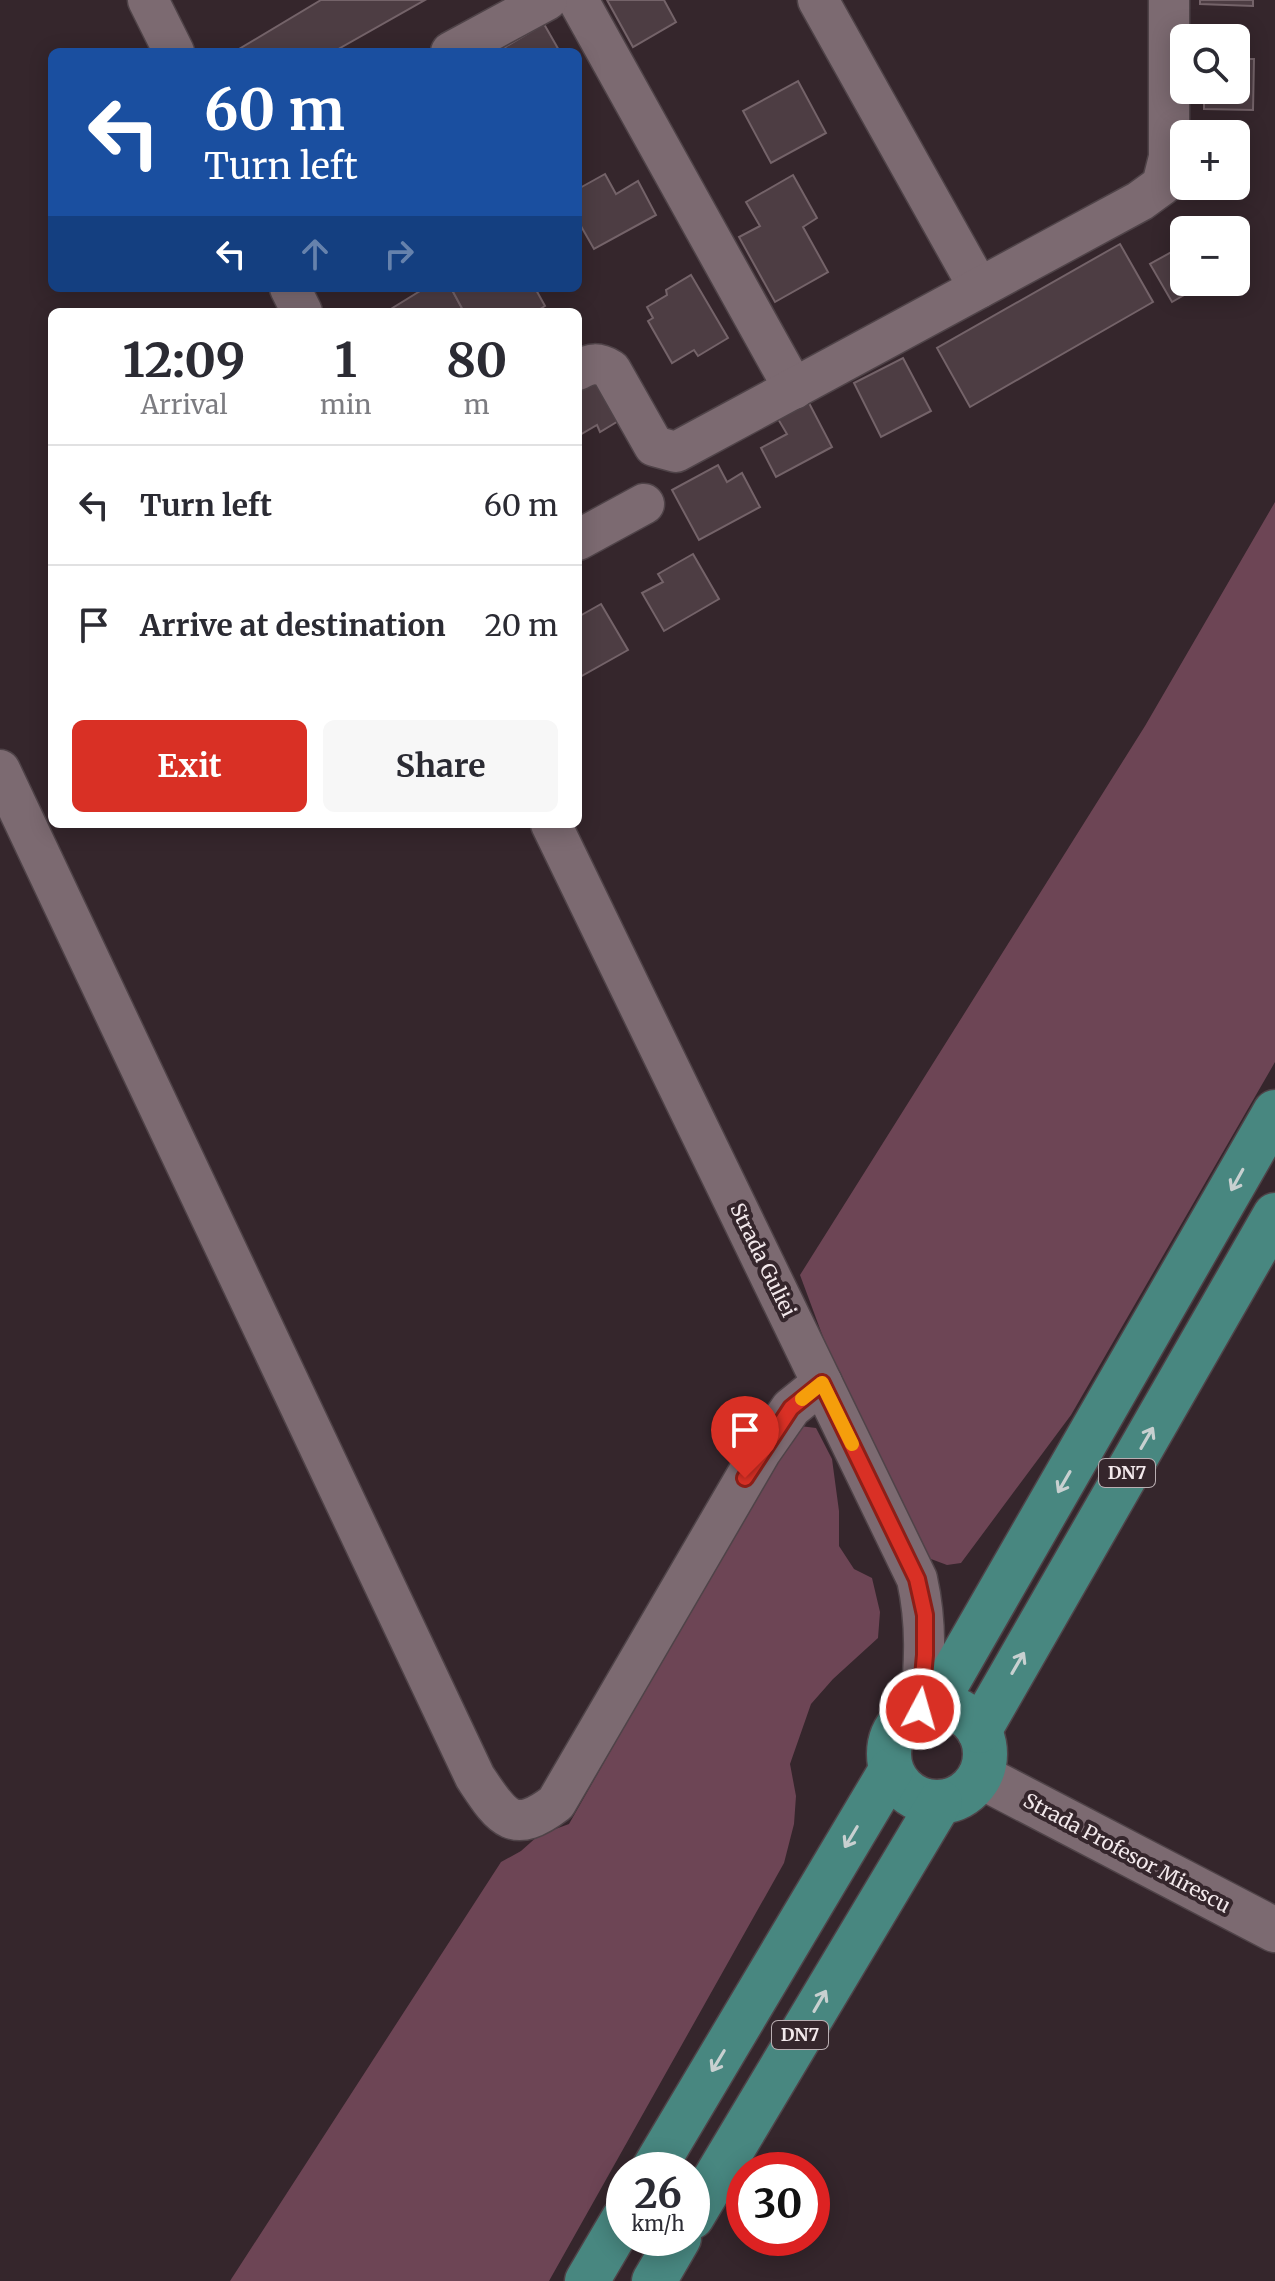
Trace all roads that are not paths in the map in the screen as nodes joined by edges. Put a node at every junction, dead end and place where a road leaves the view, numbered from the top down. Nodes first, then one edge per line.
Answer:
1 (148, 0) edge
2 (547, 0) edge
3 (578, 0) edge
4 (818, 0) edge
5 (1169, 0) edge
6 (172, 48) edge
7 (458, 48) edge
8 (979, 288) junction
9 (582, 368) edge
10 (794, 389) junction
11 (644, 504) dead end
12 (582, 538) edge
13 (0, 770) edge
14 (553, 828) edge
15 (1275, 1112) edge
16 (1275, 1215) edge
17 (822, 1383) junction
18 (927, 1707) junction
19 (979, 1731) junction
20 (891, 1770) junction
21 (980, 1776) junction
22 (940, 1802) junction
23 (1275, 1930) edge
24 (664, 2152) edge
25 (710, 2187) edge
26 (606, 2249) edge
27 (669, 2256) edge
28 (587, 2281) edge
29 (654, 2281) edge

1 - 6 street
2 - 7 street
3 - 10 street
4 - 8 street
5 - 8 street
8 - 10 street
9 - 10 street
11 - 12 street
13 - 17 street
14 - 17 street, Strada Guliei
15 -> 18 main road, DN7
19 -> 16 main road, DN7
17 - 18 street, Strada Guliei
18 - 19 main road
18 - 20 main road, DN7
19 - 21 main road
20 - 22 main road
20 -> 24 main road, DN7
21 - 22 main road
21 - 23 street, Strada Profesor Mirescu
25 -> 22 main road, DN7
26 - 28 main road
27 - 29 main road

